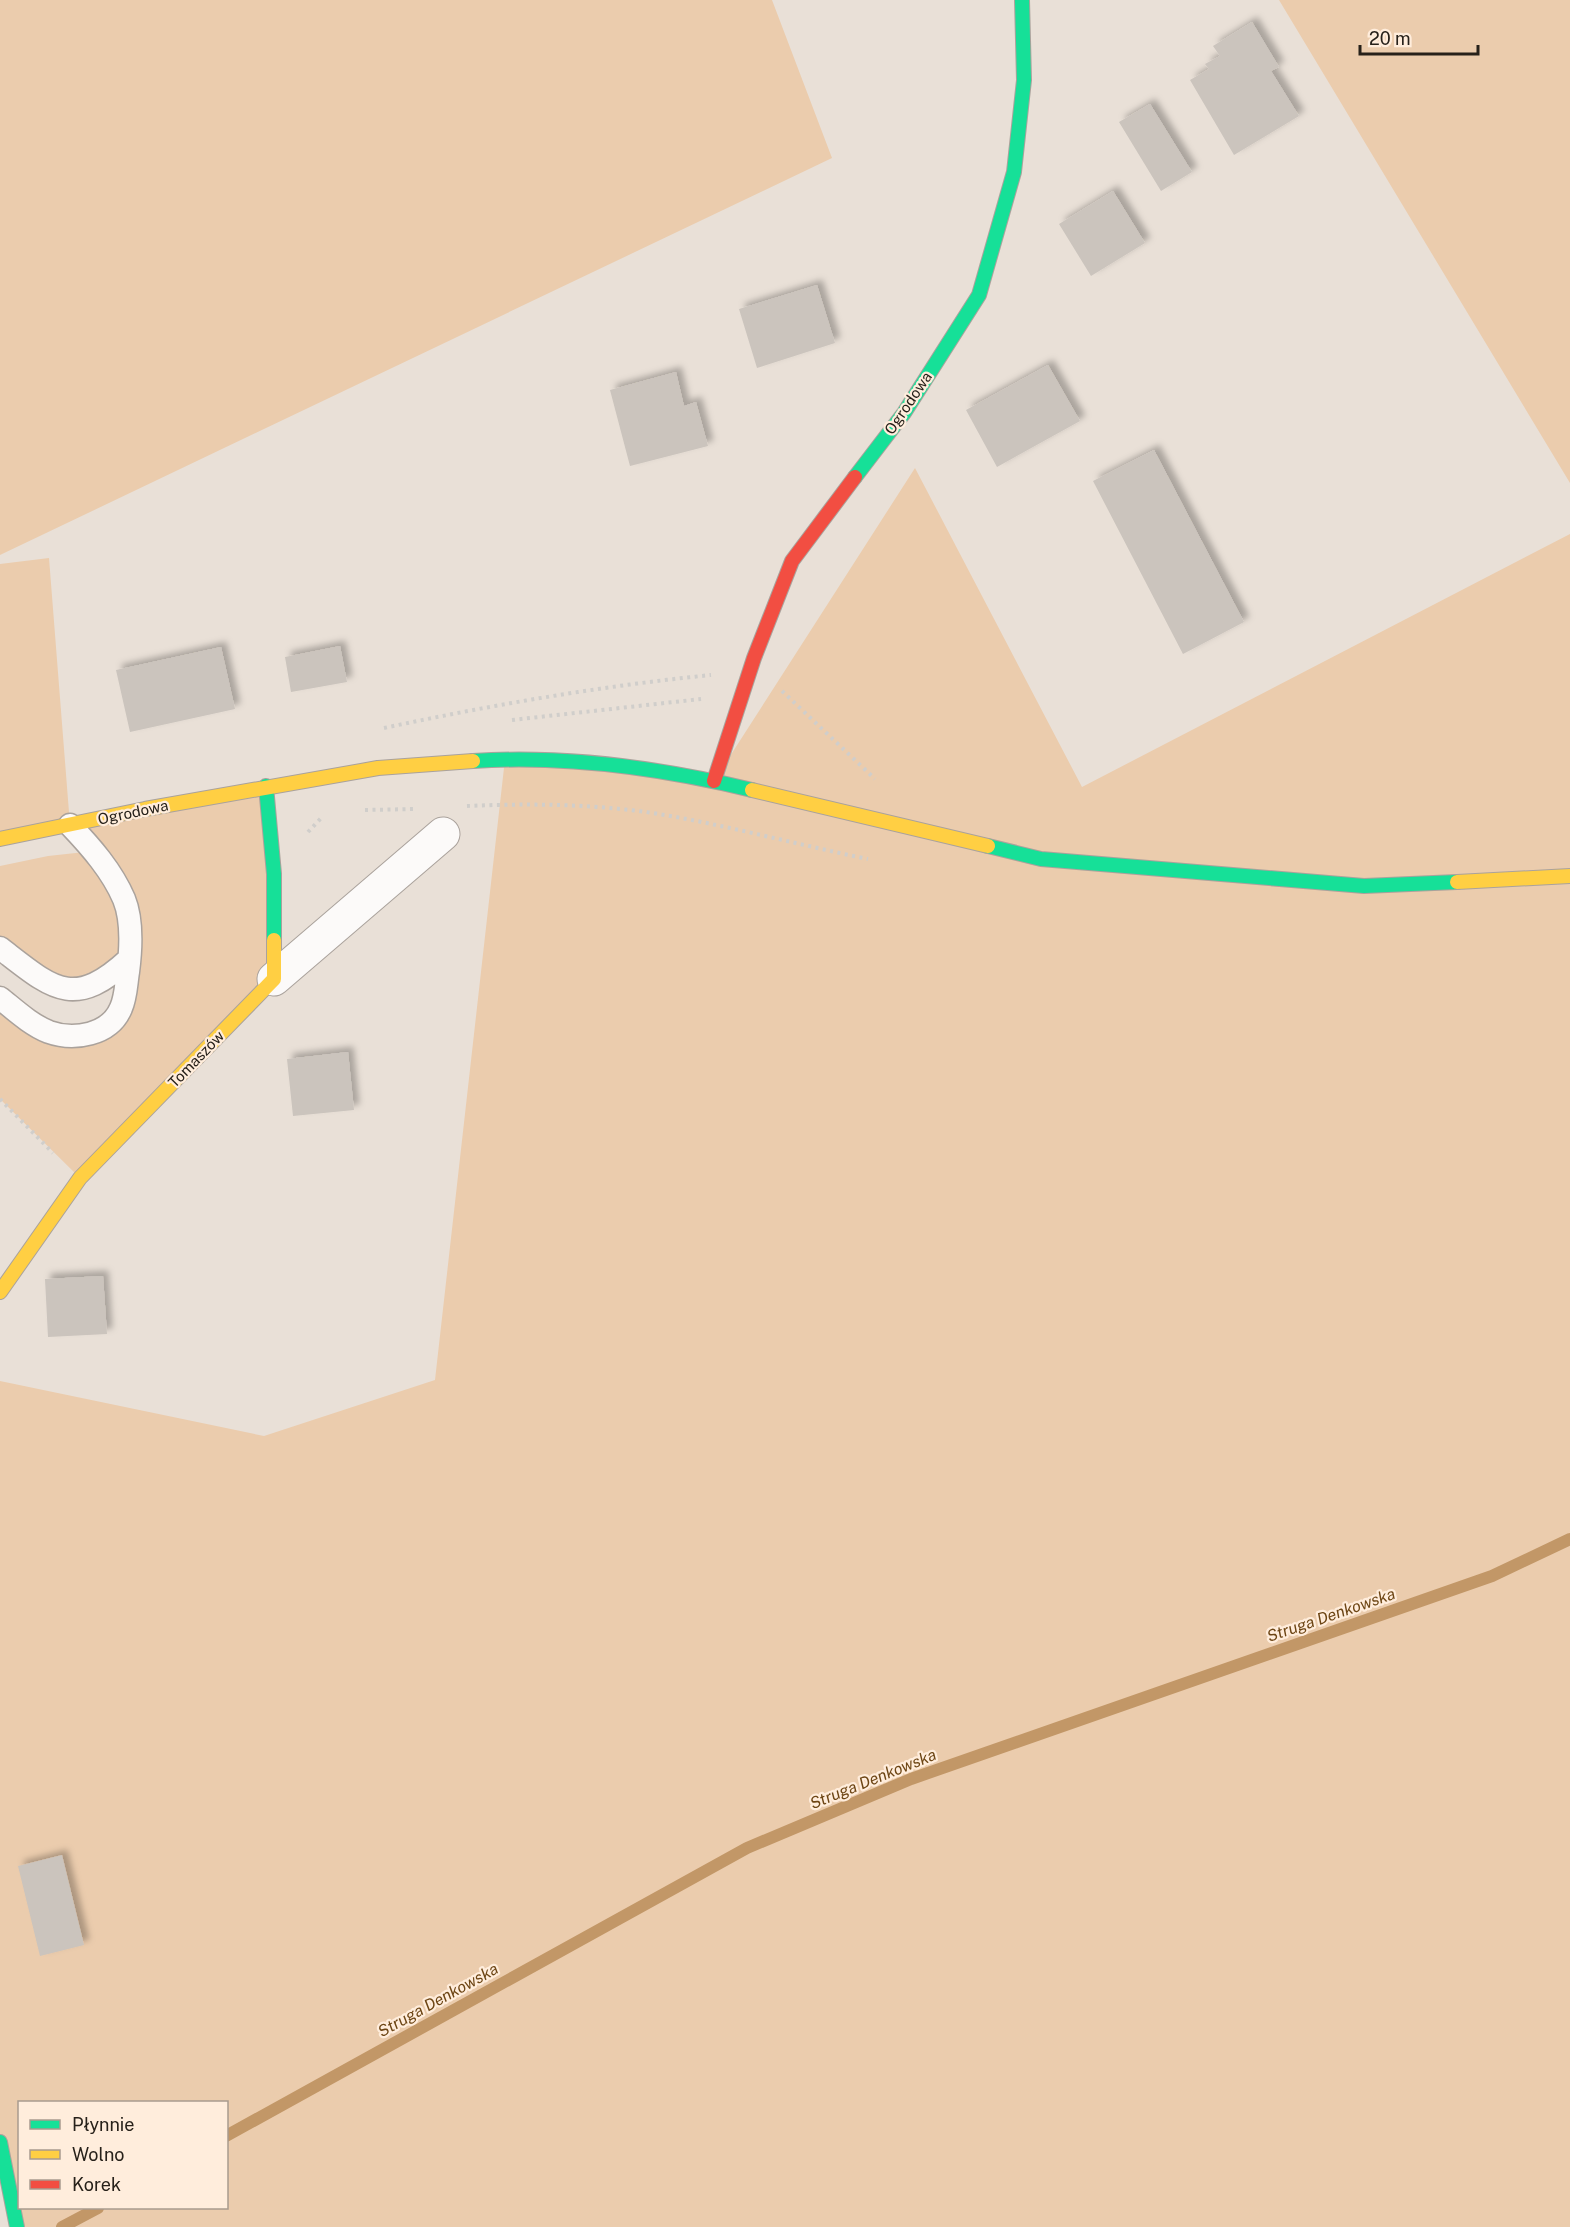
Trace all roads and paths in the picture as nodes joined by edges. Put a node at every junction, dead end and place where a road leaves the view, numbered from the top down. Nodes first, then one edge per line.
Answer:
1 (1022, 0) edge
2 (717, 674) dead end
3 (715, 682) dead end
4 (779, 688) dead end
5 (711, 698) dead end
6 (505, 759) junction
7 (714, 781) junction
8 (882, 781) dead end
9 (266, 786) junction
10 (507, 805) junction
11 (460, 807) dead end
12 (328, 811) dead end
13 (359, 811) dead end
14 (434, 821) joint
15 (70, 825) junction
16 (0, 839) edge
17 (272, 848) junction
18 (870, 859) dead end
19 (1570, 876) edge
20 (0, 948) edge
21 (129, 959) junction
22 (274, 979) junction
23 (0, 998) edge
24 (0, 1099) edge
25 (80, 1178) junction
26 (0, 1292) edge
27 (0, 2142) edge
28 (16, 2227) edge

1 - 7 street, Ogrodowa
2 - 3 path
4 - 8 path
5 - 6 path
6 - 7 street, Ogrodowa
6 - 9 street, Ogrodowa
6 - 10 path
7 - 19 street, Ogrodowa
9 - 15 street, Ogrodowa
9 - 17 street
10 - 11 path
10 - 18 path
12 - 17 path
13 - 14 path
14 - 22 street
15 - 16 street, Ogrodowa
15 - 21 lane
17 - 22 street
20 - 21 lane
21 - 23 lane
22 - 25 street, Tomaszów
24 - 25 path
25 - 26 street, Tomaszów
27 - 28 street

